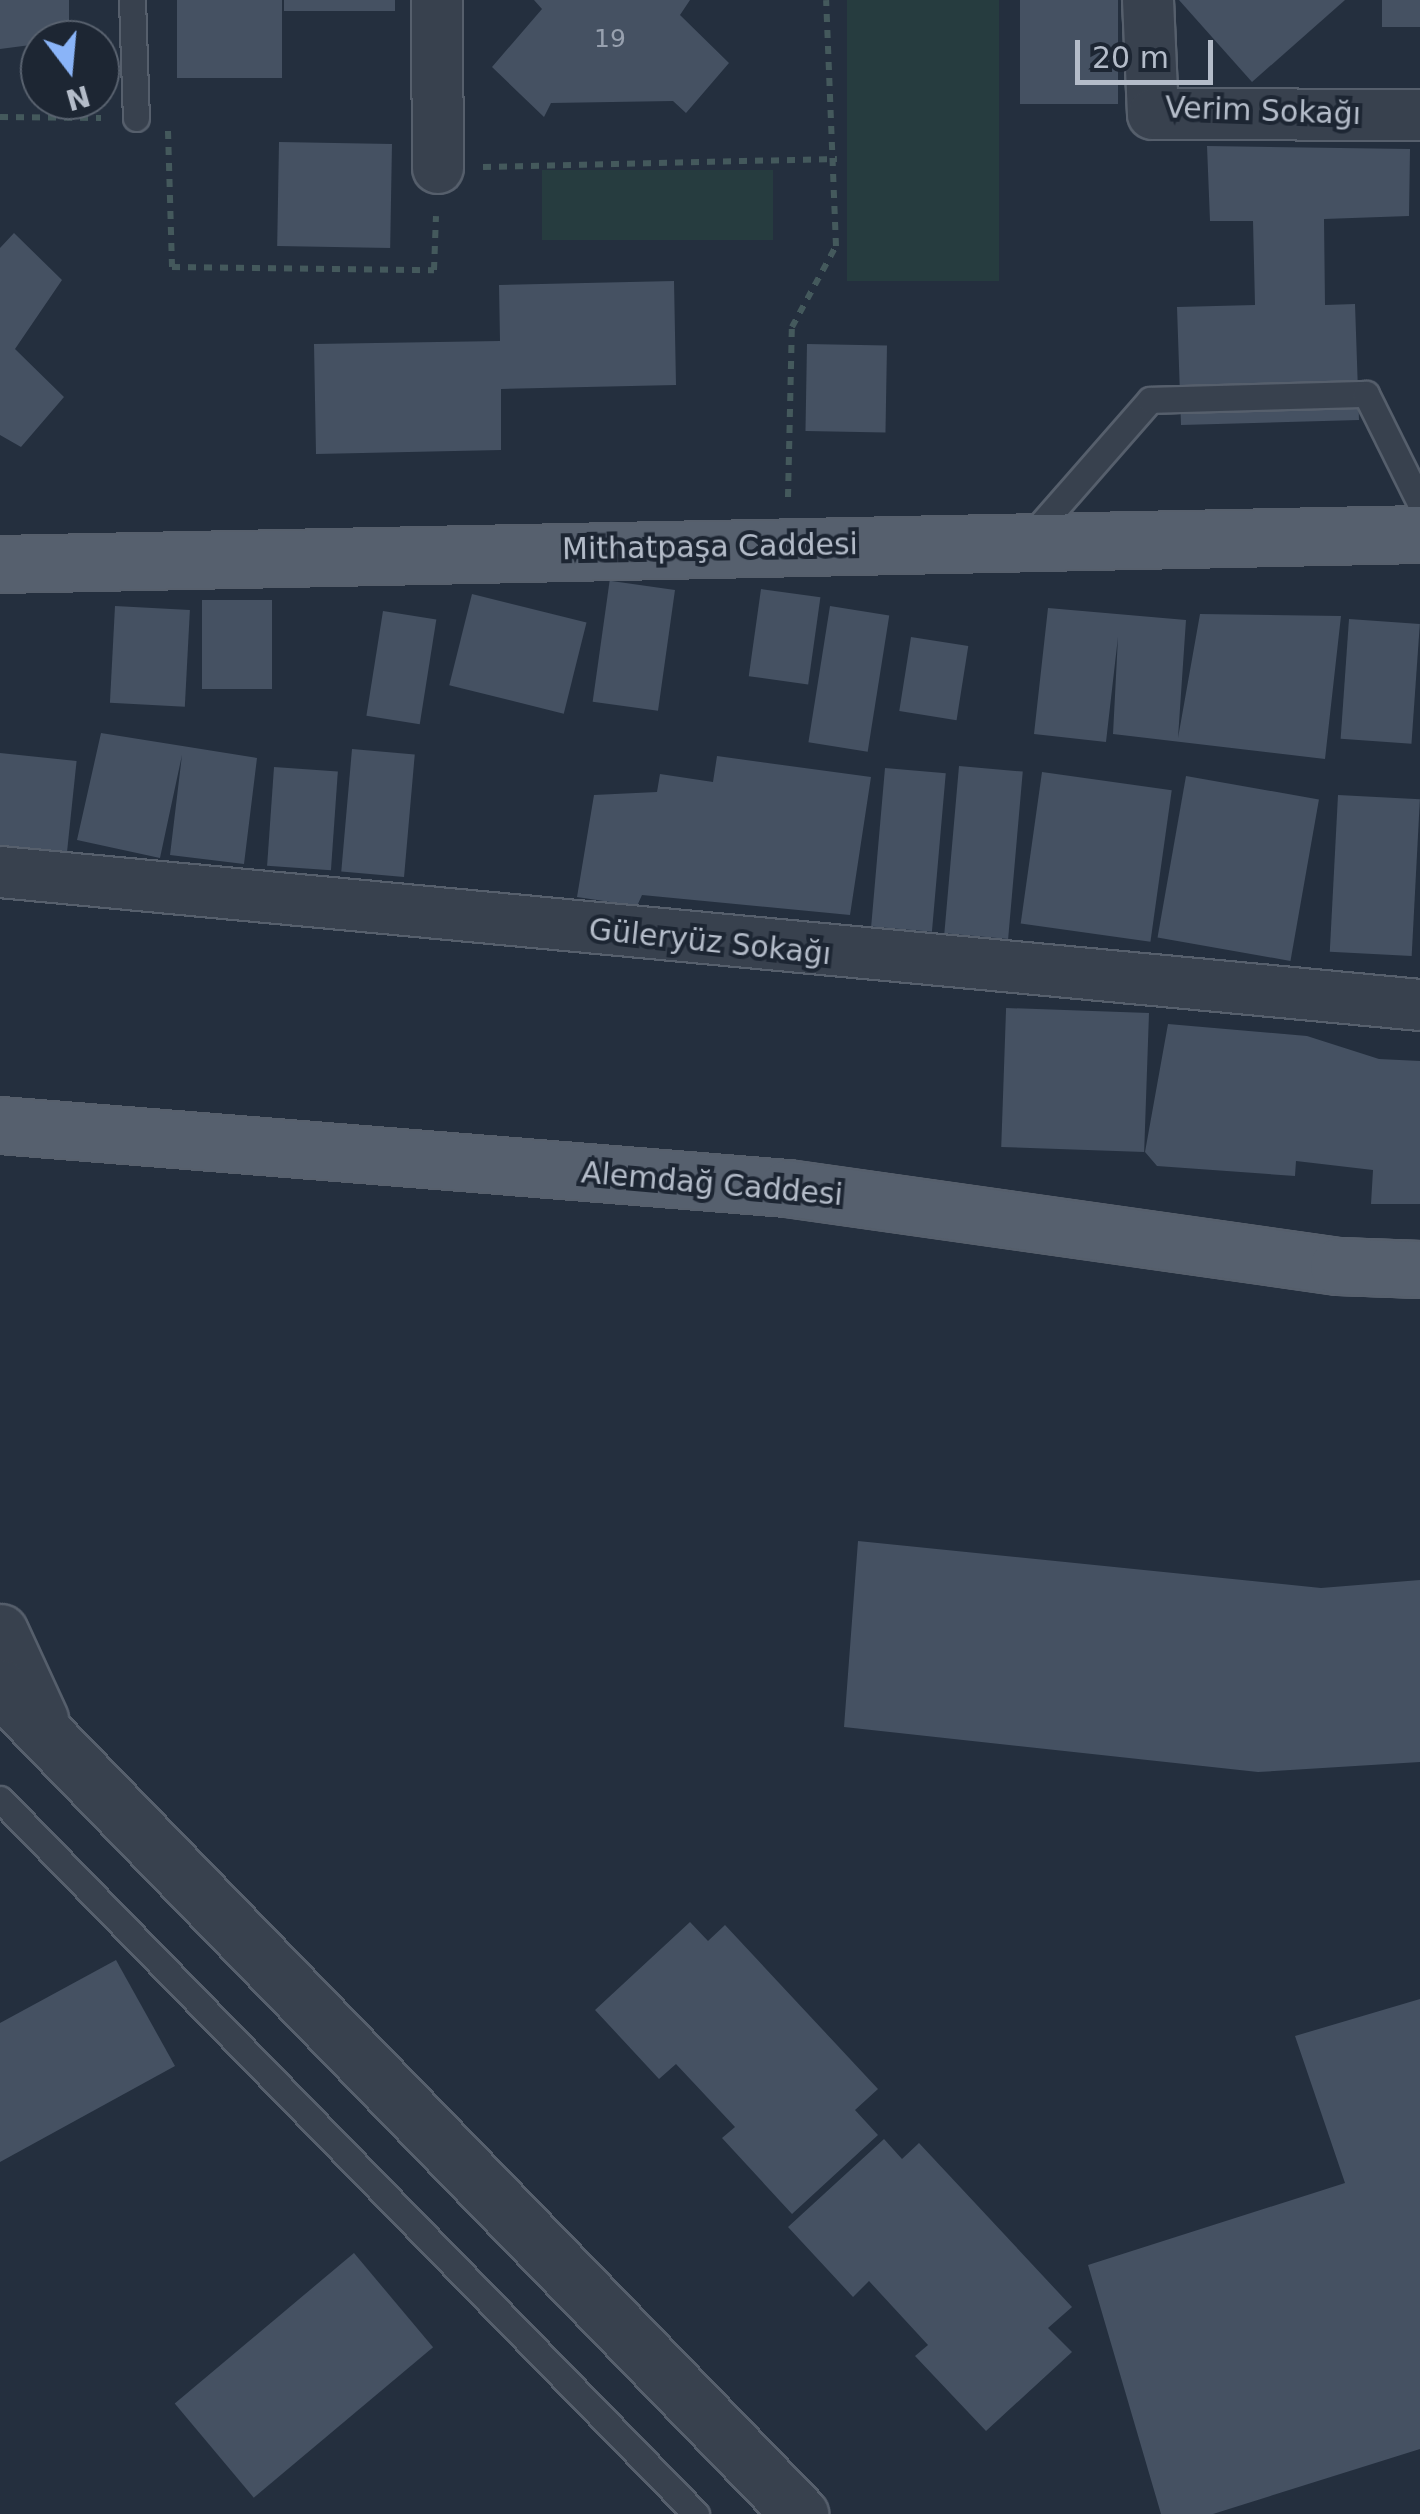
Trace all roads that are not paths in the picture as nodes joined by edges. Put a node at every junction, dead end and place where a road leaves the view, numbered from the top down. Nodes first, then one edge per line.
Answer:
1 (132, 0) edge
2 (437, 0) edge
3 (1148, 0) edge
4 (1420, 115) edge
5 (136, 118) road end
6 (438, 168) road end
7 (1420, 503) edge
8 (1420, 534) edge
9 (1028, 539) junction
10 (0, 564) edge
11 (0, 872) edge
12 (1420, 1005) edge
13 (0, 1125) edge
14 (1420, 1269) edge
15 (0, 1632) edge
16 (0, 1687) edge
17 (47, 1736) junction
18 (0, 1798) edge
19 (696, 2514) edge
20 (800, 2514) edge

1 - 5 lane
2 - 6 street
3 - 4 street, Verim Sokağı
7 - 9 lane
8 - 9 main road, Mithatpaşa Caddesi
9 - 10 main road, Mithatpaşa Caddesi
11 - 12 street, Güleryüz Sokağı
13 - 14 main road, Alemdağ Caddesi
15 - 17 street
16 - 17 street
17 - 20 street
18 - 19 lane

